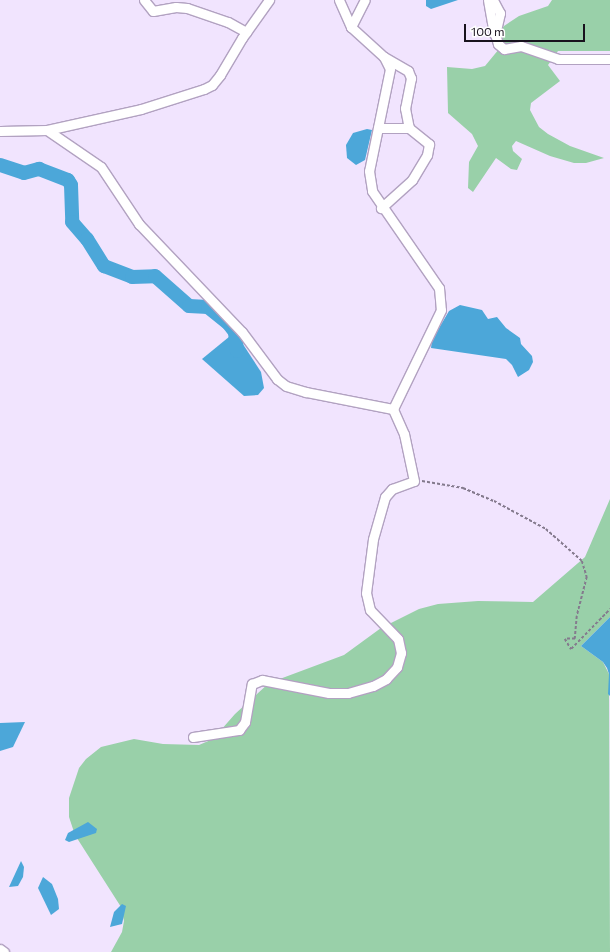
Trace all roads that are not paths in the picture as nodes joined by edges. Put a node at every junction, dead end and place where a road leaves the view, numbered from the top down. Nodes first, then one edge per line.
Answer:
1 (144, 0) edge
2 (269, 0) edge
3 (339, 0) edge
4 (365, 0) edge
5 (488, 0) edge
6 (493, 0) edge
7 (351, 27) junction
8 (246, 32) junction
9 (495, 34) junction
10 (384, 57) junction
11 (610, 59) edge
12 (378, 128) junction
13 (409, 128) junction
14 (47, 130) junction
15 (0, 131) edge
16 (382, 208) junction
17 (393, 409) junction
18 (194, 737) dead end
19 (0, 948) edge
20 (4, 952) edge

1 - 8 street
2 - 8 street
3 - 7 street
4 - 7 street
5 - 9 street
6 - 9 street
7 - 10 street
8 - 14 street
9 - 11 street
10 - 12 street
10 - 13 street
12 - 13 street
12 - 16 street
13 - 16 street
14 - 15 street
14 - 17 street
16 - 17 street
17 - 18 street
19 - 20 street

